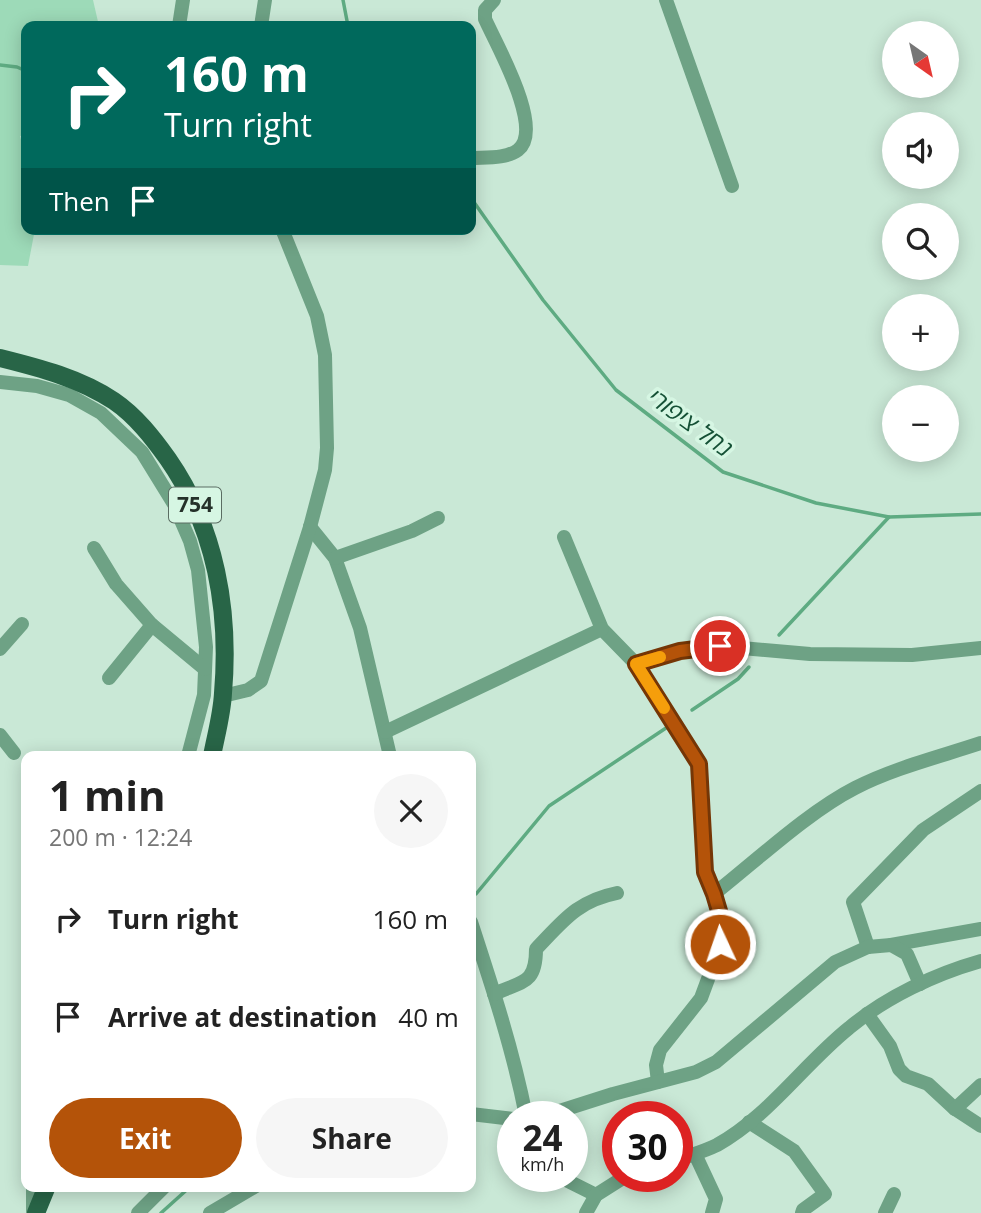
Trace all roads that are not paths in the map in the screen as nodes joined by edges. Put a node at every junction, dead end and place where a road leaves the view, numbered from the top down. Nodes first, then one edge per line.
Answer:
1 (183, 0) edge
2 (265, 0) edge
3 (494, 0) edge
4 (666, 0) edge
5 (180, 21) edge
6 (262, 21) edge
7 (476, 158) edge
8 (733, 186) dead end
9 (288, 235) edge
10 (0, 358) edge
11 (0, 382) edge
12 (438, 518) dead end
13 (310, 527) junction
14 (564, 537) dead end
15 (94, 548) dead end
16 (335, 558) junction
17 (22, 624) dead end
18 (152, 625) junction
19 (602, 629) junction
20 (981, 648) edge
21 (0, 649) edge
22 (636, 664) junction
23 (205, 669) junction
24 (109, 678) dead end
25 (223, 696) junction
26 (385, 732) junction
27 (0, 735) edge
28 (981, 743) edge
29 (189, 751) edge
30 (213, 751) edge
31 (389, 751) edge
32 (14, 753) dead end
33 (981, 791) edge
34 (617, 893) dead end
35 (714, 894) junction
36 (981, 929) edge
37 (476, 937) edge
38 (891, 946) junction
39 (868, 947) junction
40 (981, 961) edge
41 (920, 984) junction
42 (495, 994) junction
43 (867, 1014) junction
44 (657, 1082) junction
45 (981, 1085) edge
46 (523, 1101) edge
47 (588, 1102) edge
48 (955, 1109) junction
49 (476, 1115) edge
50 (497, 1117) edge
51 (749, 1122) junction
52 (981, 1126) edge
53 (695, 1154) joint
54 (588, 1191) edge
55 (602, 1191) edge
56 (33, 1192) edge
57 (44, 1192) edge
58 (159, 1192) edge
59 (246, 1192) edge
60 (894, 1194) dead end
61 (596, 1195) junction
62 (34, 1213) edge
63 (138, 1213) edge
64 (210, 1213) edge
65 (586, 1213) edge
66 (712, 1213) edge
67 (802, 1213) edge
68 (885, 1213) edge

1 - 5 street
2 - 6 street
3 - 7 street
4 - 8 street
9 - 13 street
10 - 25 main road, 754
11 - 23 street
12 - 16 street
13 - 16 street
13 - 25 street
14 - 19 street
15 - 18 street
16 - 26 street
17 - 21 street
18 - 23 street
18 - 24 street
19 - 22 street
19 - 26 street
20 - 22 street
22 - 35 street
23 - 29 street
25 - 30 main road, 754
26 - 31 street
27 - 32 street
28 - 35 street
33 - 39 street
34 - 42 street
35 - 44 street
36 - 38 street
37 - 42 street
38 - 39 street
38 - 41 street
39 - 44 street
40 - 41 street
41 - 43 street
42 - 46 street
43 - 48 street
43 - 51 street
44 - 47 street
45 - 48 street
48 - 52 street
49 - 50 street
51 - 53 street
51 - 67 street
53 - 66 street
54 - 61 street
55 - 61 street
56 - 62 street
57 - 62 main road
58 - 63 street
59 - 64 street
60 - 68 street
61 - 65 street

